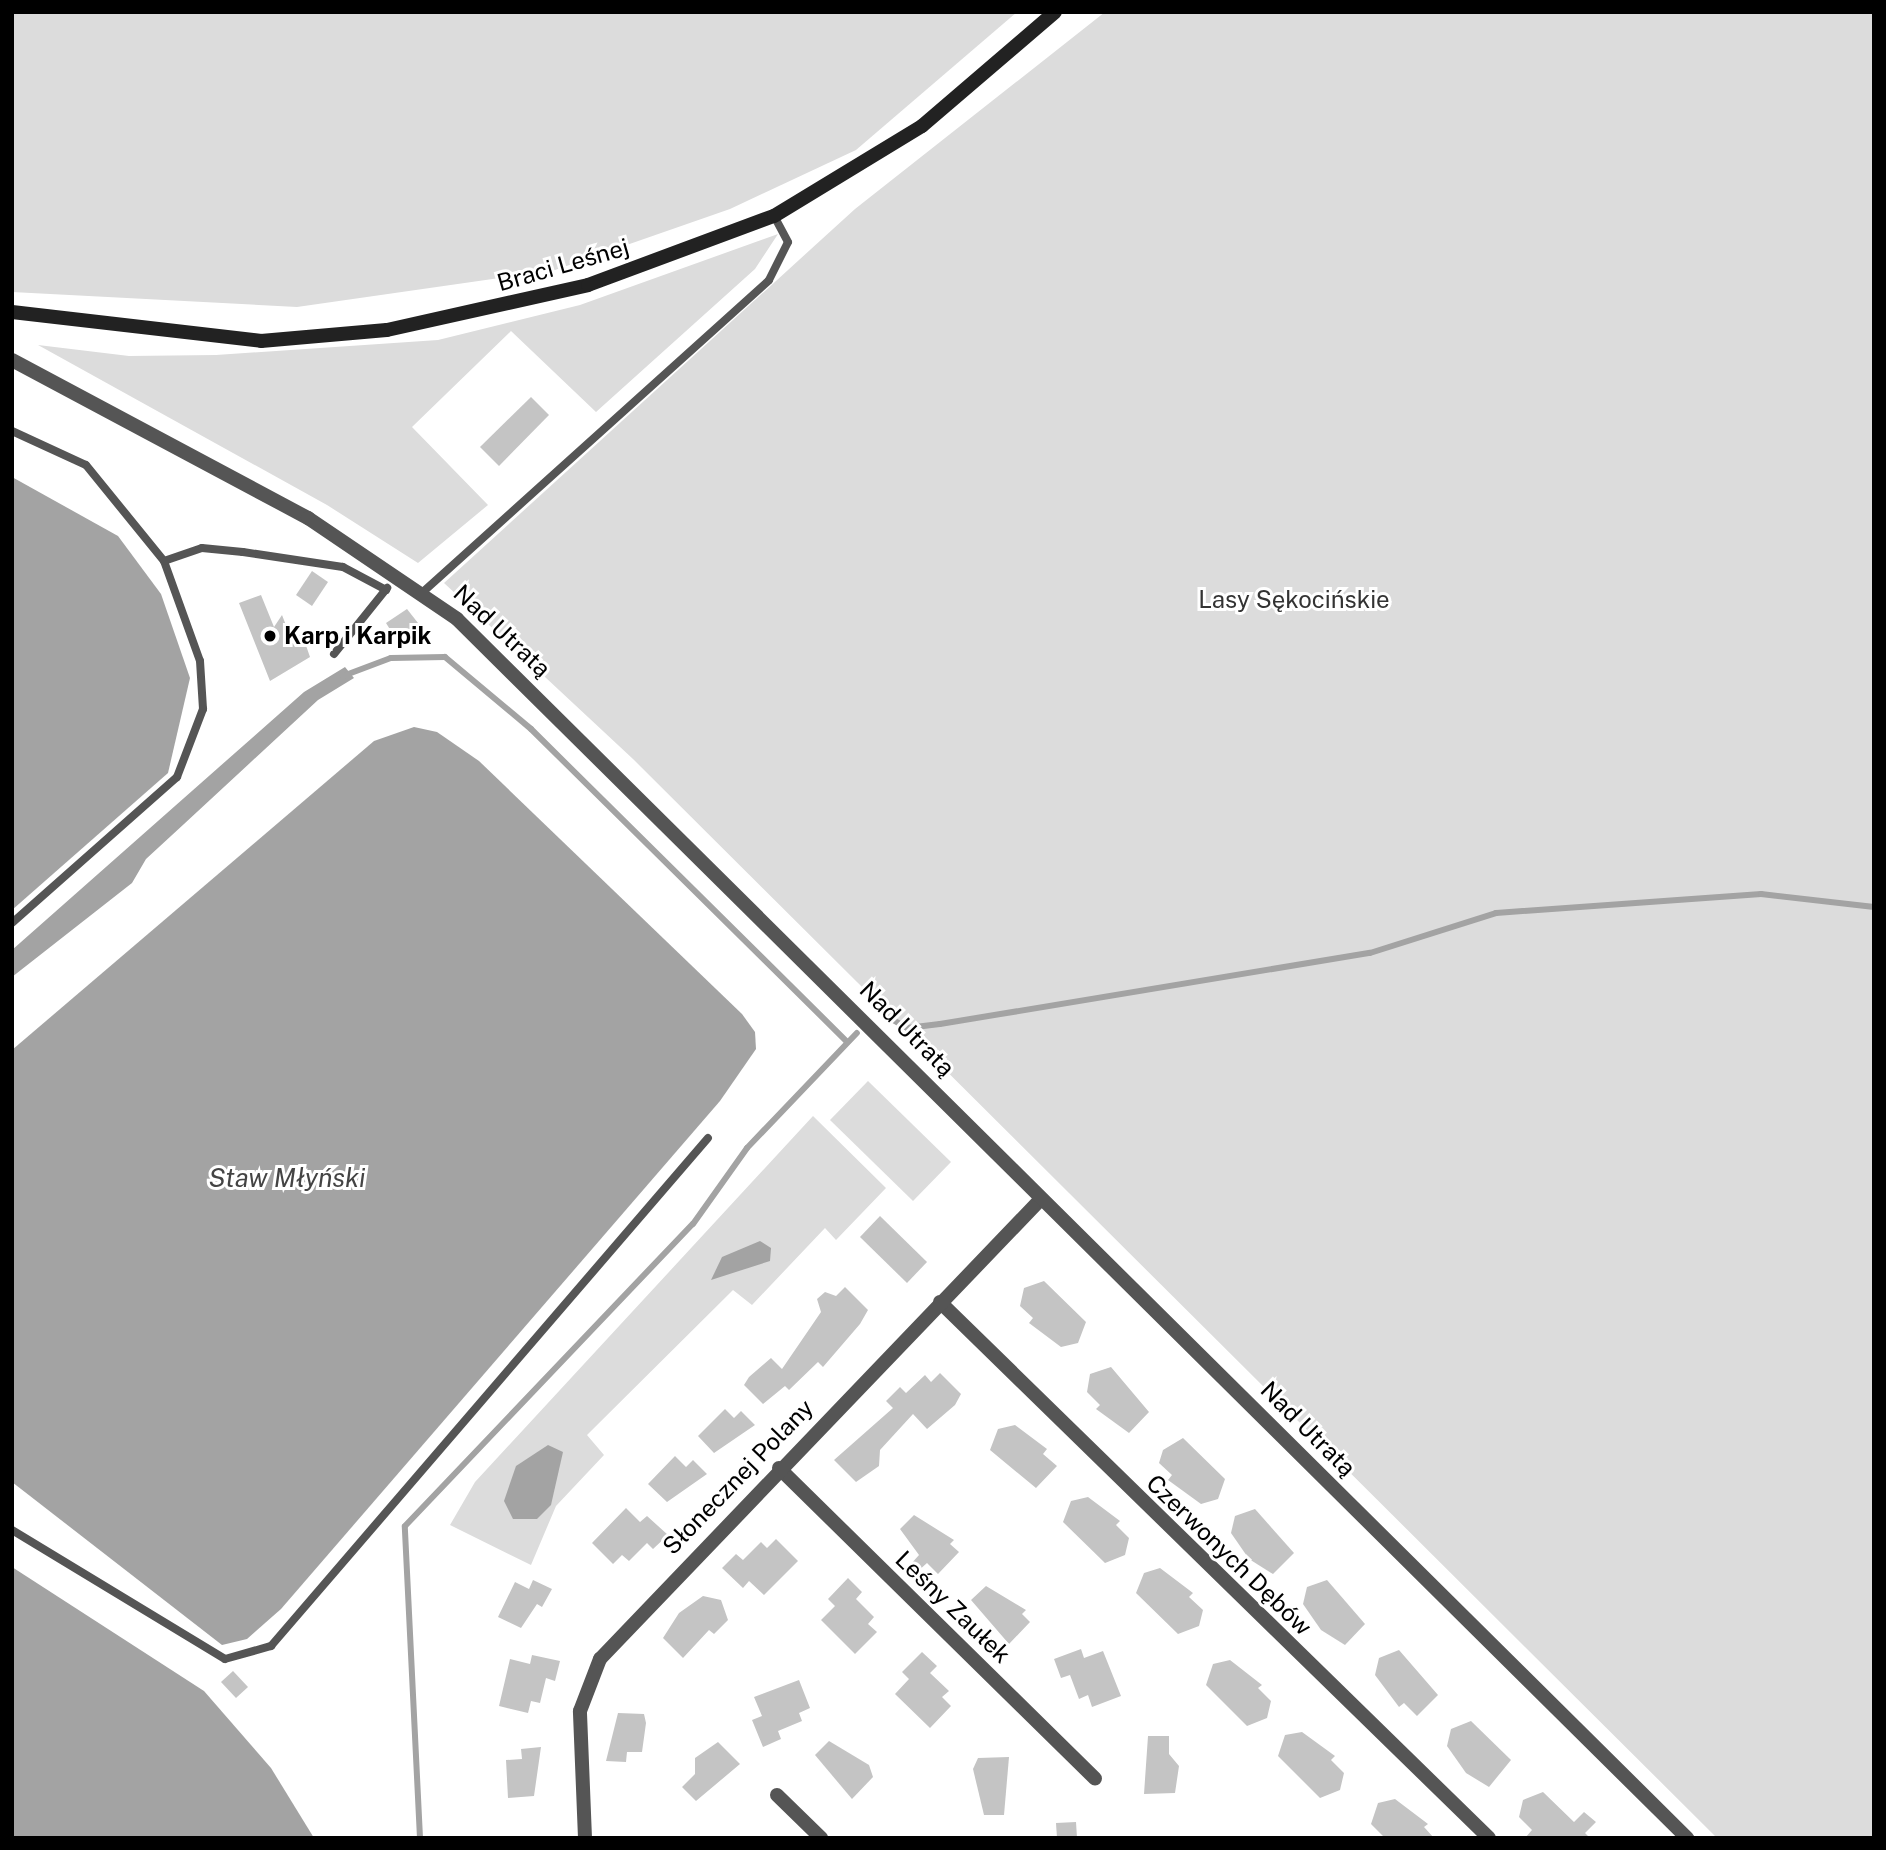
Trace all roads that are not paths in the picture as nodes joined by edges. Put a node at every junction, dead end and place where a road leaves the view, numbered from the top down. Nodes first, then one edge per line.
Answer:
1 (1055, 12) edge
2 (774, 216) junction
3 (12, 312) edge
4 (12, 360) edge
5 (12, 432) edge
6 (164, 561) junction
7 (398, 574) junction
8 (386, 590) junction
9 (424, 591) junction
10 (334, 654) dead end
11 (12, 923) edge
12 (708, 1138) dead end
13 (1041, 1199) junction
14 (940, 1301) junction
15 (779, 1468) junction
16 (12, 1530) edge
17 (1095, 1778) dead end
18 (777, 1796) dead end
19 (584, 1838) edge
20 (821, 1838) edge
21 (1489, 1838) edge
22 (1687, 1838) edge

1 - 2 main road, Braci Leśnej
2 - 3 main road, Braci Leśnej
2 - 9 lane
4 - 7 street, Nad Utratą
5 - 6 lane
6 - 8 lane
6 - 11 lane
7 - 8 lane
7 - 9 street, Nad Utratą
8 - 10 lane
9 - 13 street, Nad Utratą
12 - 16 lane
13 - 14 street, Słonecznej Polany
13 - 22 street, Nad Utratą
14 - 15 street, Słonecznej Polany
14 - 21 street, Czerwonych Dębów
15 - 17 street, Leśny Zaułek
15 - 19 street, Słonecznej Polany
18 - 20 street

